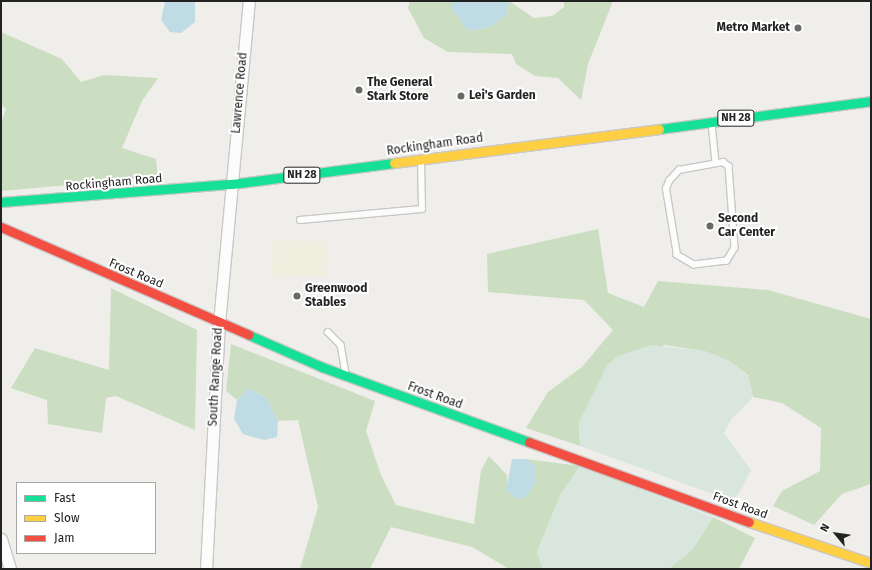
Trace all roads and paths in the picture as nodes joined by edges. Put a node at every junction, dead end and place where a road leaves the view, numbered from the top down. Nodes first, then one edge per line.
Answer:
1 (249, 1) edge
2 (871, 101) edge
3 (712, 121) junction
4 (421, 159) junction
5 (716, 163) junction
6 (232, 184) junction
7 (1, 202) edge
8 (300, 220) dead end
9 (1, 227) edge
10 (219, 323) junction
11 (328, 332) dead end
12 (347, 376) junction
13 (1, 539) edge
14 (871, 563) edge
15 (10, 569) edge
16 (206, 569) edge

1 - 6 street, Lawrence Road
2 - 3 street, Rockingham Road / NH 28
3 - 4 street, Rockingham Road / NH 28
3 - 5 lane
4 - 6 street, Rockingham Road / NH 28
4 - 8 lane
5 - 5 lane
6 - 7 street, Rockingham Road / NH 28
6 - 10 street, South Range Road
9 - 10 street, Frost Road
10 - 12 street, Frost Road
10 - 16 street, South Range Road
11 - 12 lane
12 - 14 street, Frost Road
13 - 15 street

